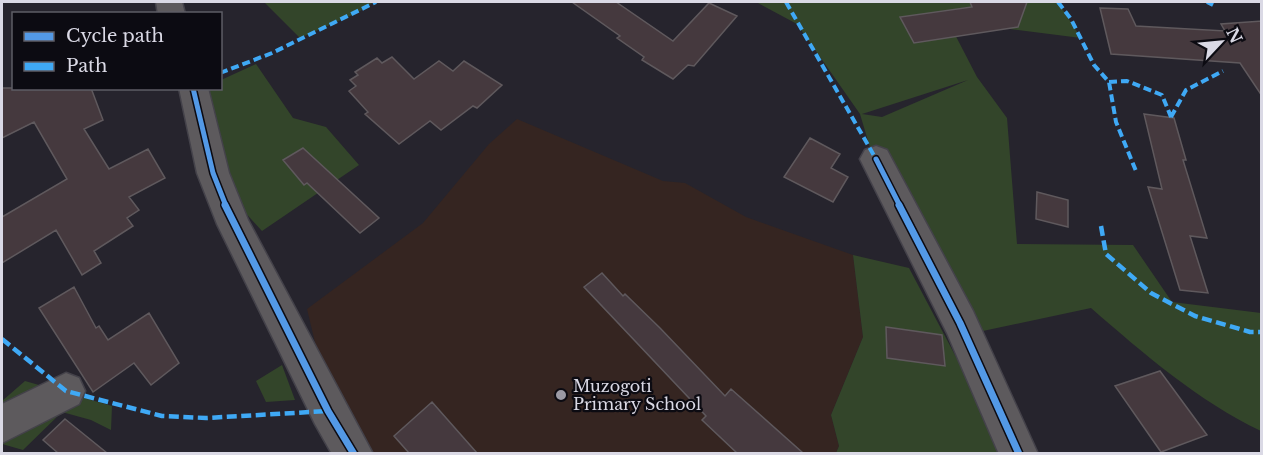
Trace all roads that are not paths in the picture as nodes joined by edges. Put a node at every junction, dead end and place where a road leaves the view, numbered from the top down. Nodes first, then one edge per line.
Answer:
1 (193, 90) edge
2 (876, 159) dead end
3 (66, 390) dead end
4 (2, 424) edge
5 (354, 453) edge
6 (1019, 453) edge

1 - 5 street
2 - 6 street
3 - 4 street

